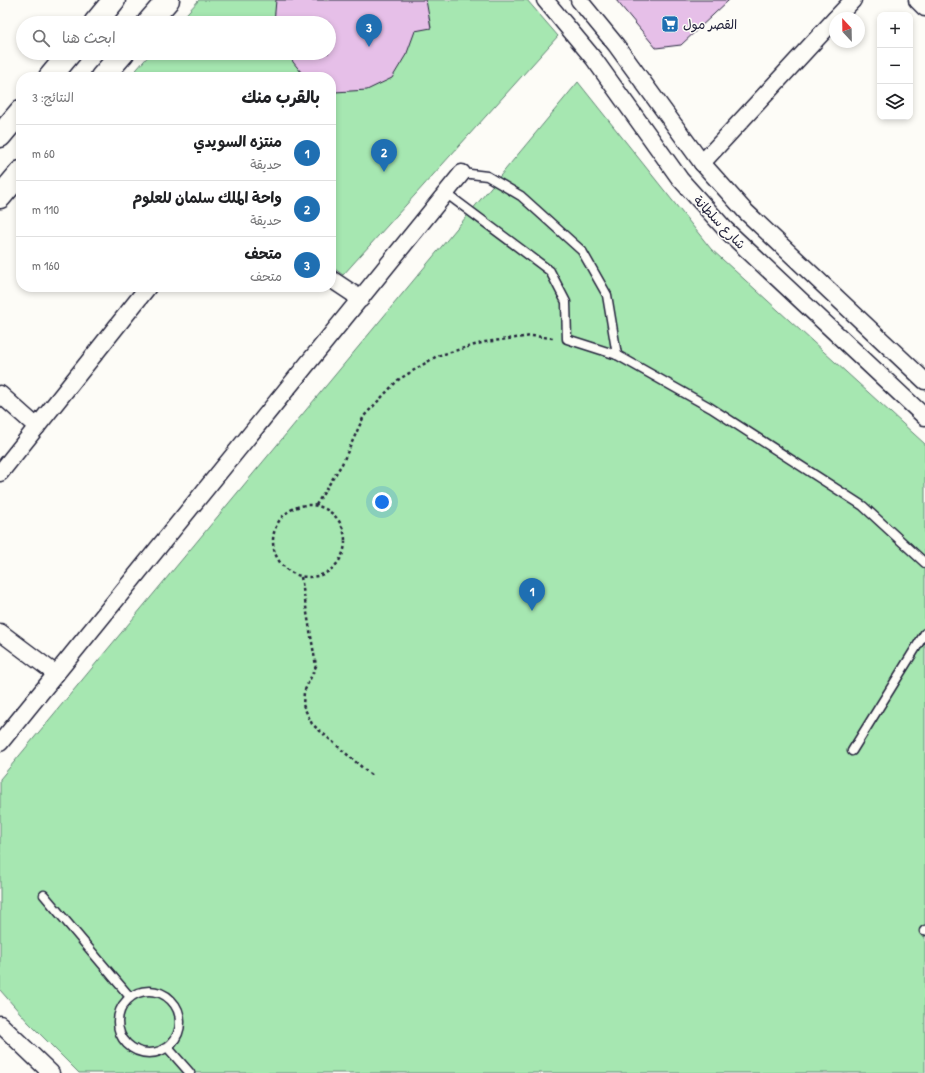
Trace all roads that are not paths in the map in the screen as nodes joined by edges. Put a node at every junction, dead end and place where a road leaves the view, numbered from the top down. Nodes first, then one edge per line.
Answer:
1 (114, 0) edge
2 (168, 0) edge
3 (545, 0) edge
4 (579, 0) edge
5 (853, 0) edge
6 (917, 0) edge
7 (925, 8) edge
8 (842, 12) edge
9 (101, 16) edge
10 (154, 16) edge
11 (829, 27) edge
12 (64, 60) edge
13 (117, 60) edge
14 (54, 72) edge
15 (106, 72) edge
16 (16, 117) edge
17 (0, 136) edge
18 (702, 163) junction
19 (462, 173) joint
20 (16, 178) edge
21 (447, 194) junction
22 (0, 197) edge
23 (336, 282) edge
24 (144, 292) edge
25 (361, 299) junction
26 (617, 355) junction
27 (925, 380) edge
28 (0, 394) edge
29 (925, 417) edge
30 (37, 427) junction
31 (0, 473) edge
32 (925, 563) edge
33 (0, 632) edge
34 (925, 633) edge
35 (56, 674) junction
36 (0, 743) edge
37 (852, 750) dead end
38 (44, 895) dead end
39 (130, 997) junction
40 (0, 1024) edge
41 (168, 1048) junction
42 (51, 1073) edge
43 (190, 1073) edge

1 - 9 main road
2 - 10 main road
3 - 29 street, شارع سلطانة
4 - 18 street, شارع سلطانة
5 - 8 street
6 - 7 street
11 - 18 street
12 - 14 main road
13 - 15 main road
16 - 17 main road
18 - 27 street, شارع سلطانة
19 - 21 street
19 - 26 lane
20 - 22 main road
21 - 25 street
21 - 26 lane
23 - 25 street
24 - 30 street
25 - 35 street
26 - 32 lane
28 - 30 street
30 - 31 street
33 - 35 street
34 - 37 lane
35 - 36 street
38 - 39 lane
39 - 41 lane
39 - 41 lane
40 - 42 street
41 - 43 lane

